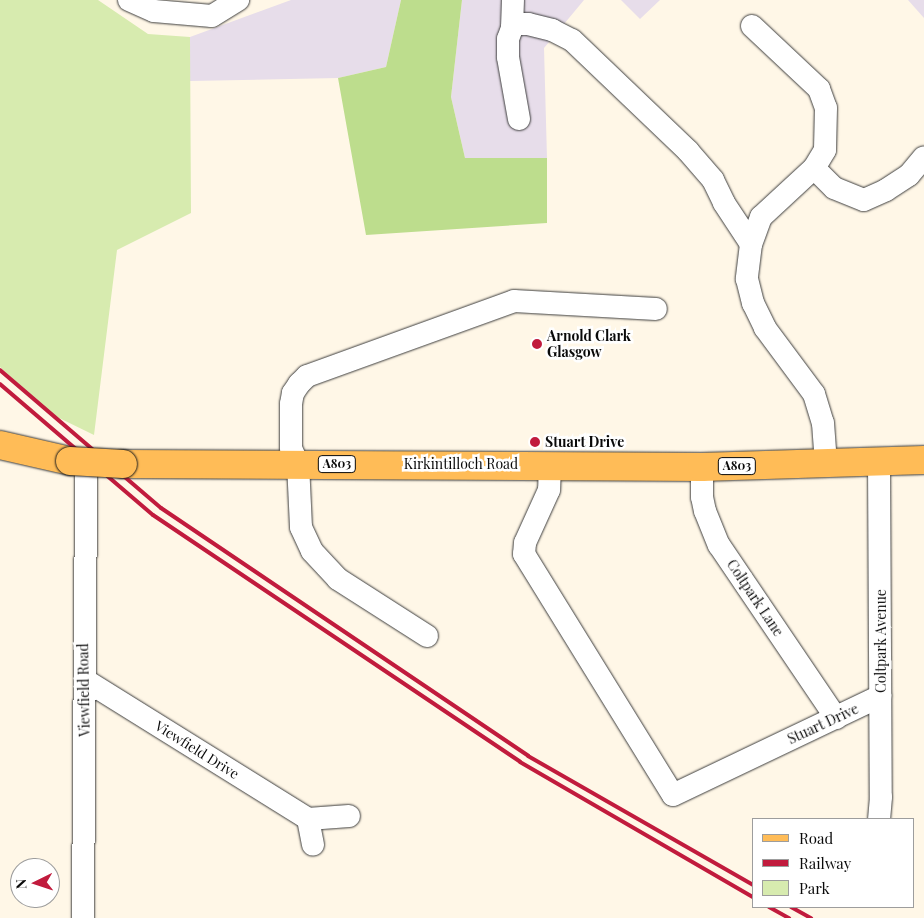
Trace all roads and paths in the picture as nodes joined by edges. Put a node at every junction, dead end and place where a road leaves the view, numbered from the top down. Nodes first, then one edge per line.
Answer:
1 (129, 0) edge
2 (238, 0) edge
3 (514, 0) edge
4 (752, 26) dead end
5 (512, 28) junction
6 (519, 120) dead end
7 (924, 157) edge
8 (814, 168) junction
9 (751, 244) junction
10 (656, 309) dead end
11 (0, 445) edge
12 (924, 460) edge
13 (879, 462) junction
14 (298, 464) junction
15 (550, 464) junction
16 (826, 464) junction
17 (80, 465) junction
18 (702, 467) junction
19 (427, 636) dead end
20 (85, 680) junction
21 (881, 696) junction
22 (836, 718) junction
23 (350, 816) dead end
24 (879, 818) edge
25 (308, 820) junction
26 (313, 845) dead end
27 (88, 916) edge

1 - 2 street
3 - 5 street
4 - 8 street
5 - 6 street
5 - 9 street
7 - 8 street
8 - 9 street
9 - 16 street
10 - 14 street
11 - 17 main road, Kirkintilloch Road / A803
12 - 13 main road, Kirkintilloch Road / A803
13 - 16 main road, Kirkintilloch Road / A803
13 - 21 street, Coltpark Avenue
14 - 15 main road, Kirkintilloch Road / A803
14 - 17 main road, Kirkintilloch Road / A803, bridge
14 - 19 street
15 - 18 main road, Kirkintilloch Road / A803
15 - 22 street, Stuart Drive
16 - 18 main road, Kirkintilloch Road / A803
17 - 20 street, Viewfield Road
18 - 22 street, Coltpark Lane
20 - 25 street, Viewfield Drive
20 - 27 street, Viewfield Road
21 - 22 street, Stuart Drive
21 - 24 street, Coltpark Avenue
23 - 25 street
25 - 26 street

